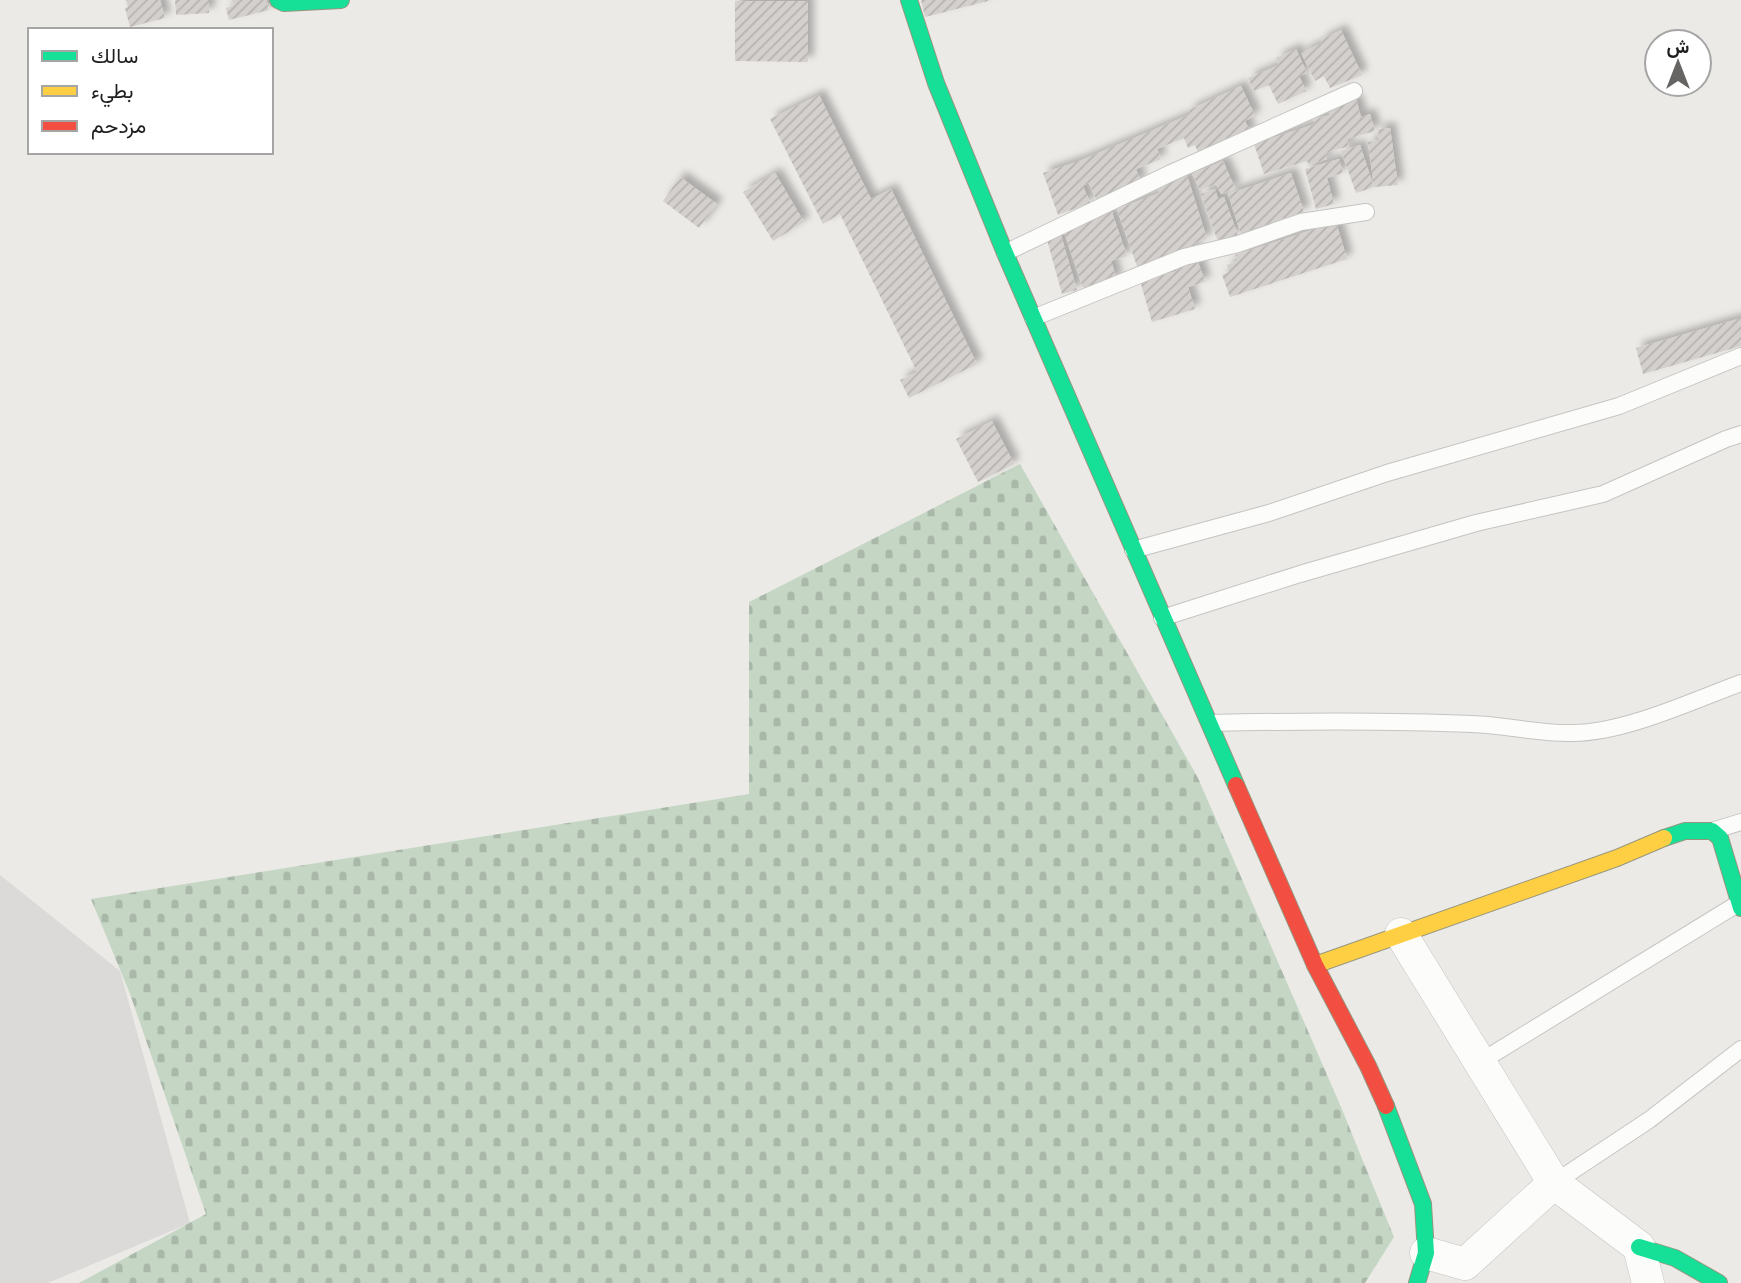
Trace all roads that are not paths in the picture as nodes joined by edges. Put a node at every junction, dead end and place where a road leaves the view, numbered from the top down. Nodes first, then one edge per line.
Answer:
1 (278, 0) edge
2 (341, 0) edge
3 (909, 0) edge
4 (1354, 92) dead end
5 (1366, 212) dead end
6 (1005, 253) junction
7 (1033, 318) junction
8 (1741, 356) edge
9 (1741, 434) edge
10 (1133, 550) junction
11 (1162, 618) junction
12 (1741, 683) edge
13 (1208, 723) junction
14 (1741, 822) edge
15 (1712, 831) junction
16 (1740, 906) edge
17 (1401, 934) junction
18 (1315, 965) junction
19 (1741, 1049) edge
20 (1480, 1062) junction
21 (1553, 1183) junction
22 (1639, 1247) junction
23 (1426, 1253) junction
24 (1470, 1274) edge
25 (1417, 1283) edge
26 (1648, 1283) edge
27 (1719, 1283) edge

1 - 2 street
3 - 6 street
4 - 6 lane
5 - 7 lane
6 - 7 street
7 - 10 street
8 - 10 lane
9 - 11 lane
10 - 11 street
11 - 13 street
12 - 13 lane
13 - 18 street
14 - 15 lane
15 - 16 street
15 - 17 street
16 - 20 lane
17 - 18 street
17 - 20 street
18 - 23 street
19 - 21 lane
20 - 21 street
21 - 22 street
21 - 24 street
22 - 26 street
22 - 27 street
23 - 24 street
23 - 25 street

